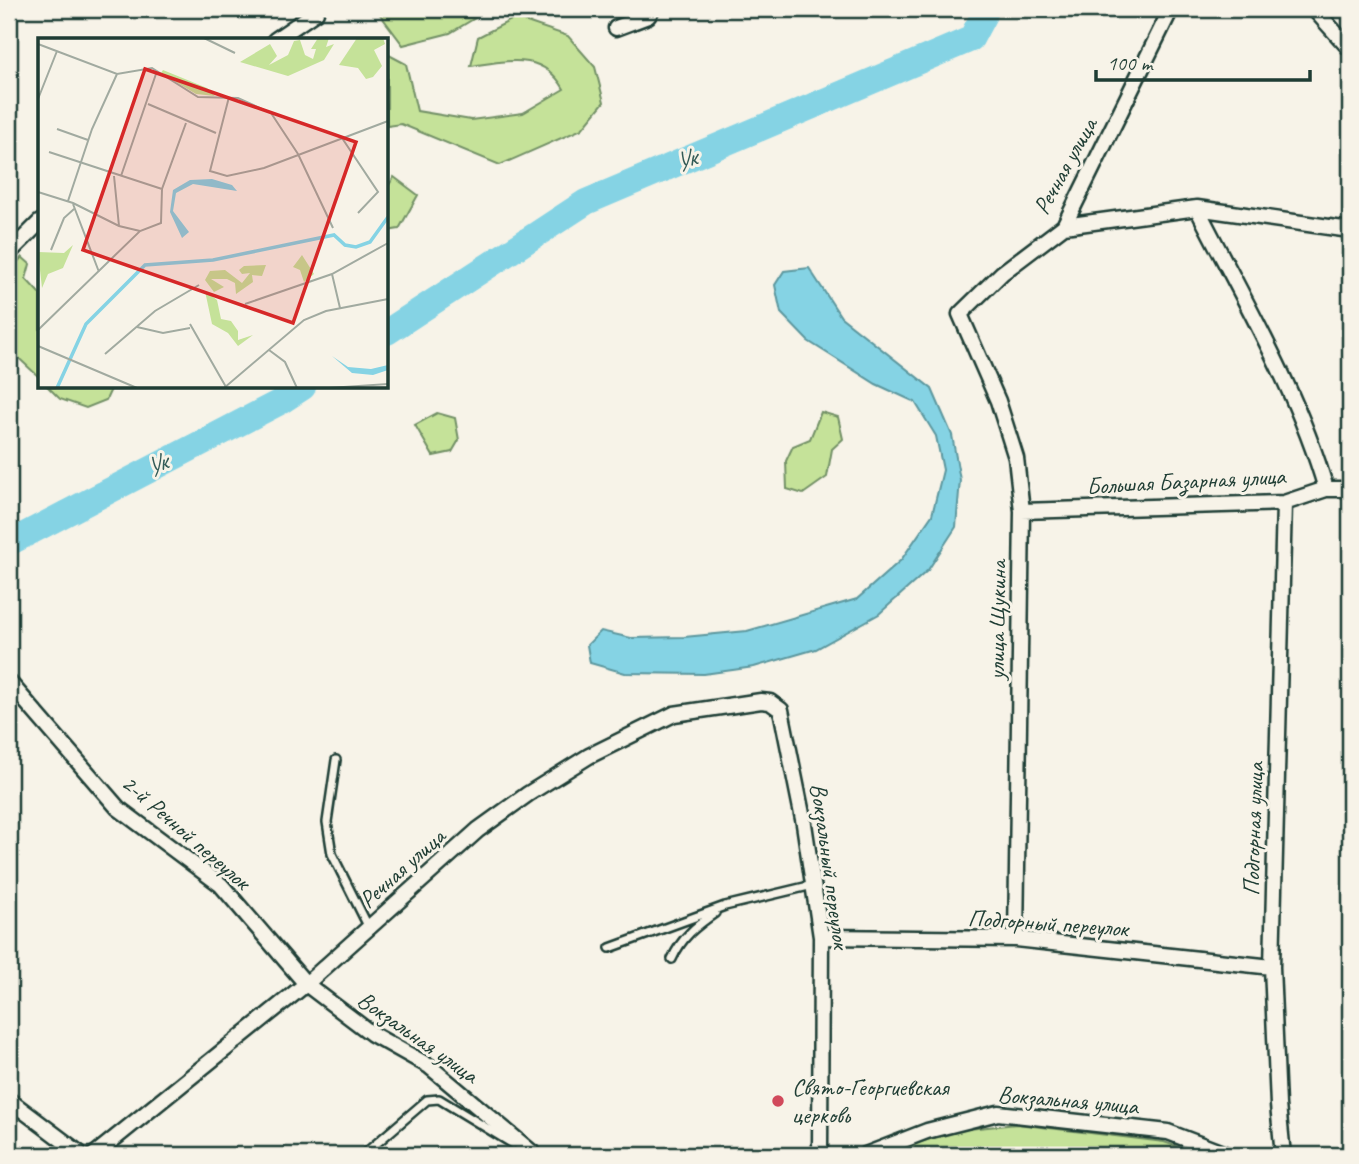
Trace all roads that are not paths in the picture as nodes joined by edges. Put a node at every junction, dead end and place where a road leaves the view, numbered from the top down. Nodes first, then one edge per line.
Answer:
1 (652, 9) edge
2 (1171, 9) edge
3 (1314, 9) edge
4 (316, 12) dead end
5 (616, 28) dead end
6 (278, 38) edge
7 (1350, 49) edge
8 (1197, 208) junction
9 (38, 224) edge
10 (1064, 226) junction
11 (1350, 230) edge
12 (9, 253) edge
13 (960, 314) joint
14 (1326, 489) junction
15 (1350, 489) edge
16 (1284, 503) junction
17 (1022, 511) junction
18 (9, 682) edge
19 (781, 710) joint
20 (336, 760) dead end
21 (813, 885) junction
22 (724, 906) junction
23 (369, 928) junction
24 (821, 937) junction
25 (1016, 939) junction
26 (610, 948) dead end
27 (672, 959) dead end
28 (1272, 967) junction
29 (306, 984) junction
30 (9, 1100) edge
31 (895, 1151) edge
32 (82, 1155) edge
33 (94, 1155) edge
34 (363, 1155) edge
35 (533, 1155) edge
36 (820, 1155) edge
37 (865, 1155) edge
38 (1228, 1155) edge
39 (1283, 1155) edge

1 - 5 street
2 - 10 street, Речная улица
3 - 7 street
4 - 6 street
8 - 10 street
8 - 11 street
8 - 14 street
9 - 12 street
10 - 13 street, Речная улица
13 - 17 street, улица Щукина
14 - 15 street, Большая Базарная улица
14 - 16 street, Большая Базарная улица
16 - 17 street, Большая Базарная улица
16 - 28 street, Подгорная улица
17 - 25 street, улица Щукина
18 - 29 street, 2-й Речной переулок
19 - 21 street, Вокзальный переулок
19 - 23 street, Речная улица
20 - 23 lane
21 - 22 lane
21 - 24 street, Вокзальный переулок
22 - 26 lane
22 - 27 lane
23 - 29 street, Речная улица
24 - 25 street, Подгорный переулок
24 - 36 street, Вокзальный переулок
25 - 28 street, Подгорный переулок
28 - 39 street, Подгорная улица
29 - 33 street, Речная улица
29 - 35 street, Вокзальная улица
30 - 32 street
31 - 37 street, Вокзальная улица
31 - 38 street, Вокзальная улица
34 - 35 lane

